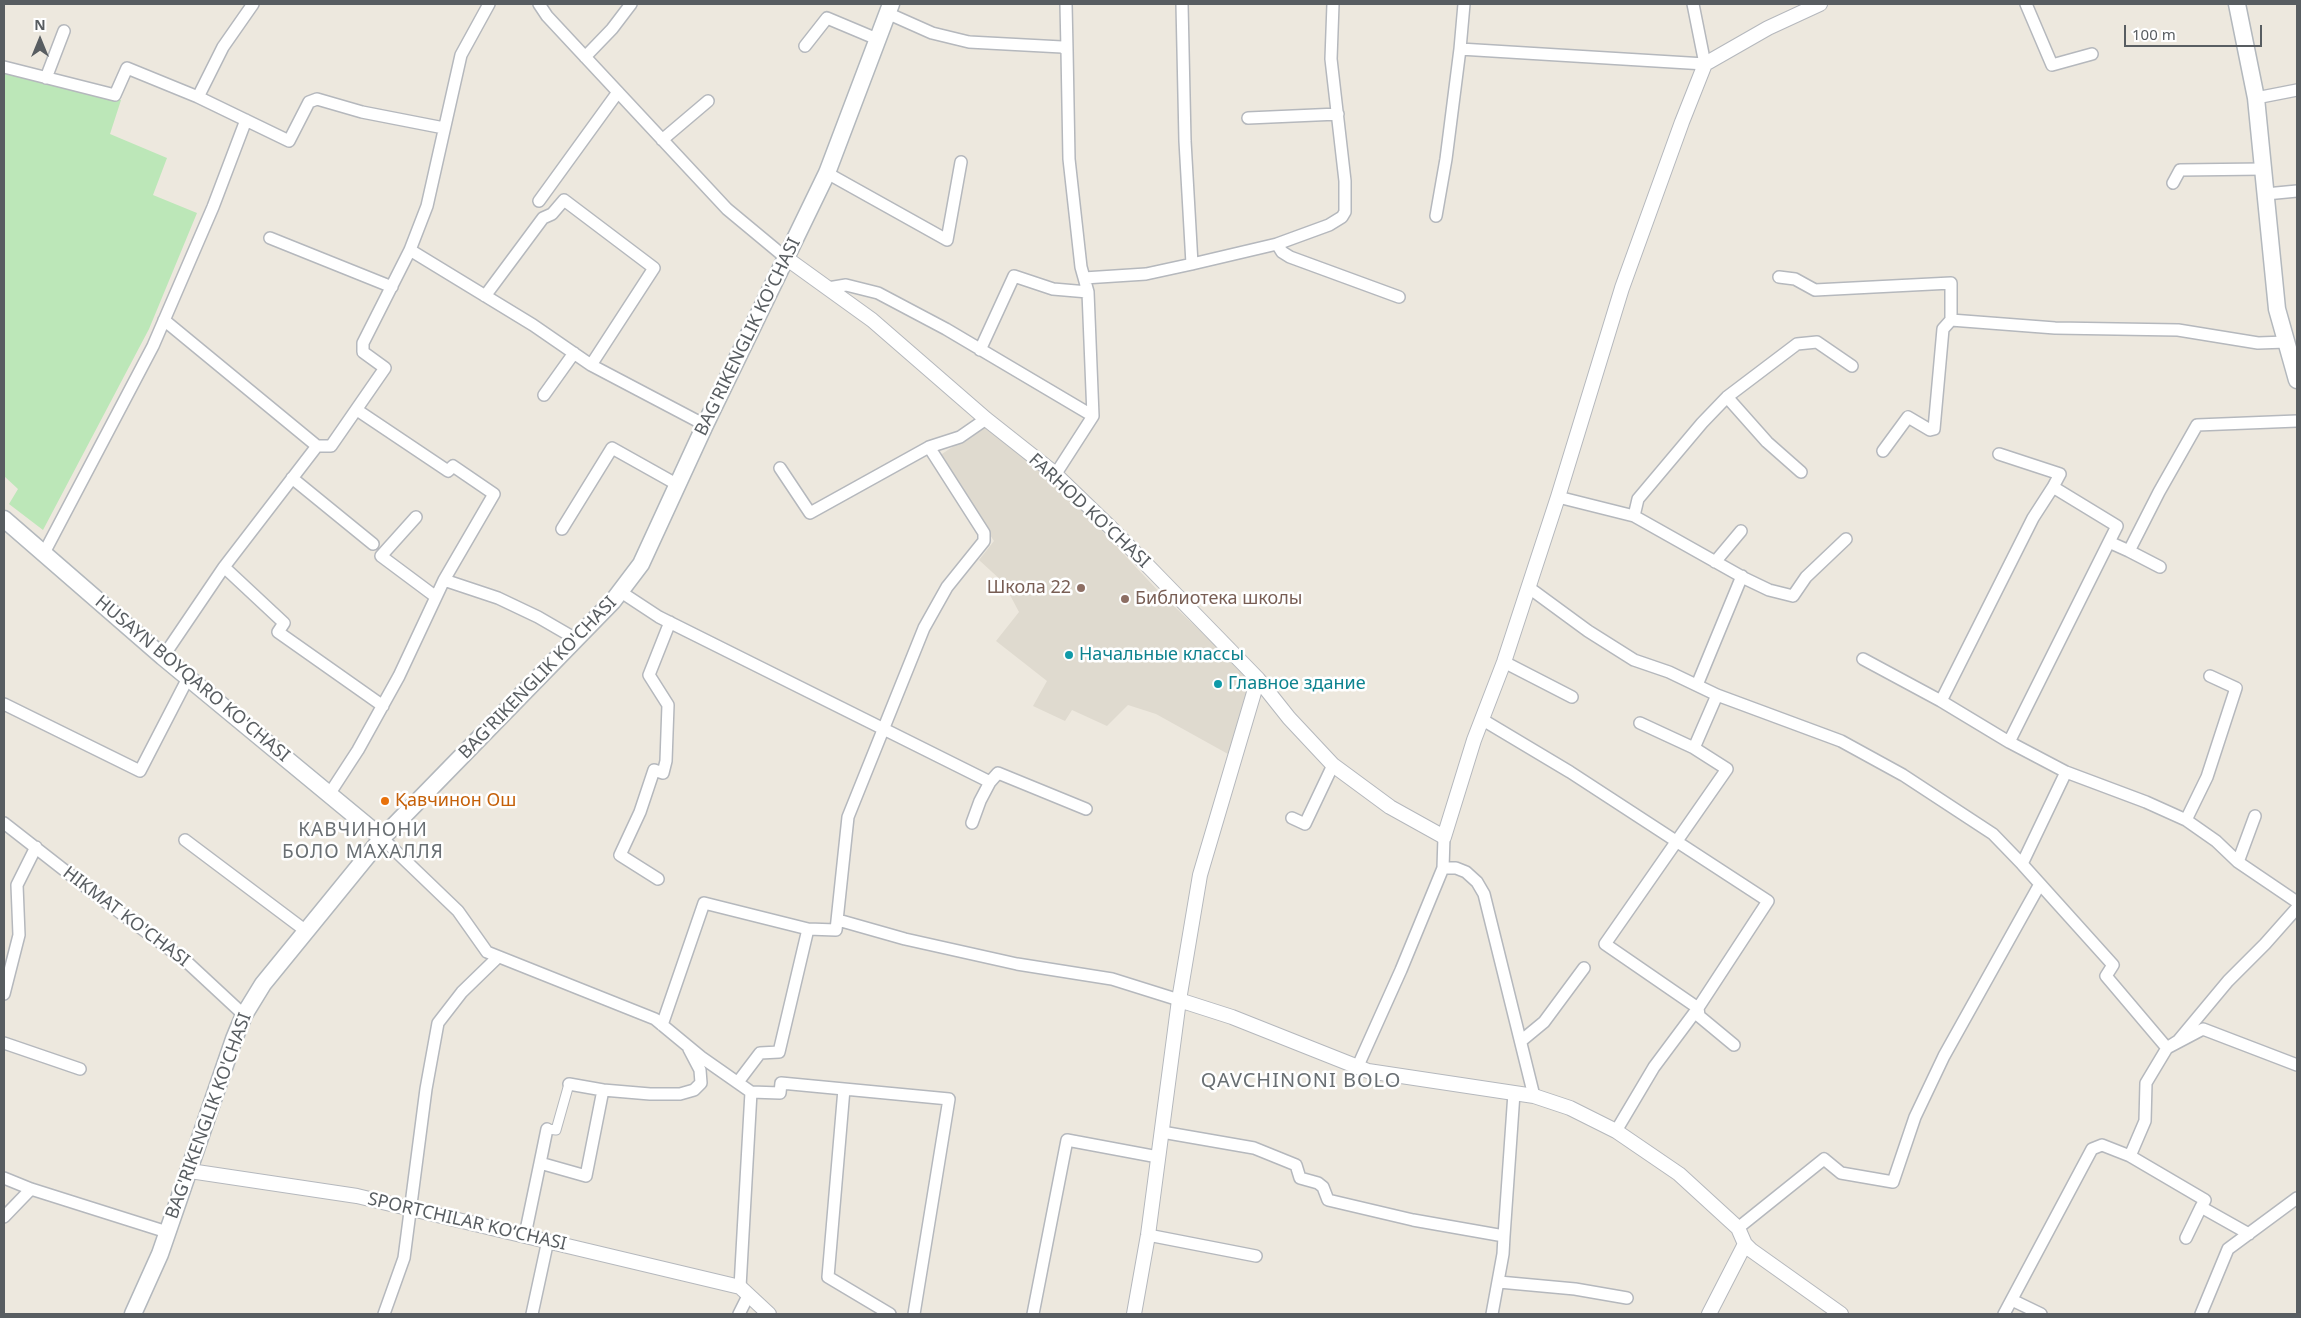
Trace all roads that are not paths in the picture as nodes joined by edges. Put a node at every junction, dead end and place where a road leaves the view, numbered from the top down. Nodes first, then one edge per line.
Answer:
1 (253, 4) edge
2 (489, 4) edge
3 (539, 4) edge
4 (632, 4) edge
5 (1066, 4) edge
6 (1182, 4) edge
7 (1333, 4) edge
8 (1464, 4) edge
9 (1693, 4) edge
10 (1820, 4) edge
11 (2026, 4) edge
12 (2237, 4) edge
13 (889, 9) edge
14 (64, 31) dead end
15 (878, 39) junction
16 (806, 46) dead end
17 (1460, 49) junction
18 (1067, 50) junction
19 (2092, 54) dead end
20 (585, 57) junction
21 (1706, 64) junction
22 (4, 67) edge
23 (46, 78) junction
24 (2297, 90) edge
25 (618, 92) junction
26 (198, 97) junction
27 (2256, 98) junction
28 (708, 101) dead end
29 (1338, 114) junction
30 (1248, 118) dead end
31 (246, 120) junction
32 (444, 128) junction
33 (662, 140) junction
34 (961, 162) dead end
35 (2264, 169) junction
36 (827, 173) junction
37 (2172, 183) dead end
38 (2297, 191) edge
39 (2266, 194) junction
40 (538, 201) dead end
41 (1436, 216) dead end
42 (270, 238) dead end
43 (1277, 244) junction
44 (410, 250) junction
45 (786, 258) junction
46 (1192, 264) junction
47 (1779, 277) dead end
48 (1084, 278) junction
49 (392, 287) junction
50 (828, 288) junction
51 (1088, 292) junction
52 (485, 296) junction
53 (1399, 297) dead end
54 (164, 320) junction
55 (1951, 320) junction
56 (2286, 342) junction
57 (980, 350) junction
58 (574, 353) junction
59 (2294, 360) edge
60 (590, 365) junction
61 (1852, 366) dead end
62 (2297, 380) edge
63 (544, 395) dead end
64 (1728, 397) junction
65 (357, 410) junction
66 (1092, 416) junction
67 (986, 420) junction
68 (2297, 421) edge
69 (705, 425) junction
70 (317, 446) junction
71 (929, 447) junction
72 (1882, 451) dead end
73 (1999, 454) dead end
74 (780, 468) dead end
75 (1801, 472) dead end
76 (1055, 475) junction
77 (292, 478) junction
78 (678, 484) junction
79 (2054, 488) junction
80 (1558, 497) junction
81 (1634, 516) junction
82 (416, 517) dead end
83 (4, 519) edge
84 (562, 529) dead end
85 (1741, 531) dead end
86 (1846, 539) dead end
87 (2110, 542) junction
88 (373, 544) dead end
89 (2129, 552) junction
90 (44, 553) junction
91 (1715, 562) junction
92 (224, 567) junction
93 (2160, 568) dead end
94 (1742, 576) junction
95 (444, 580) junction
96 (1528, 587) junction
97 (621, 592) junction
98 (436, 597) junction
99 (670, 622) junction
100 (576, 639) junction
101 (163, 657) junction
102 (1863, 659) dead end
103 (1504, 662) junction
104 (2210, 676) dead end
105 (188, 678) junction
106 (1258, 679) junction
107 (1697, 685) junction
108 (1717, 695) junction
109 (1572, 697) dead end
110 (1940, 701) junction
111 (4, 704) edge
112 (383, 706) junction
113 (1483, 720) junction
114 (1640, 723) dead end
115 (884, 728) junction
116 (2009, 742) junction
117 (1694, 748) junction
118 (1334, 765) junction
119 (2066, 772) junction
120 (990, 782) junction
121 (330, 793) junction
122 (1086, 809) dead end
123 (2255, 816) dead end
124 (1292, 818) dead end
125 (2186, 820) junction
126 (4, 823) edge
127 (972, 823) dead end
128 (1444, 837) junction
129 (382, 838) junction
130 (185, 840) dead end
131 (1676, 842) junction
132 (36, 847) junction
133 (2238, 862) junction
134 (2022, 864) junction
135 (1443, 868) junction
136 (658, 879) dead end
137 (2040, 884) junction
138 (2297, 902) edge
139 (2297, 908) edge
140 (838, 920) junction
141 (808, 929) junction
142 (306, 931) junction
143 (497, 958) junction
144 (1584, 968) dead end
145 (4, 994) edge
146 (1179, 1000) junction
147 (1698, 1008) junction
148 (244, 1015) junction
149 (662, 1024) junction
150 (1521, 1041) junction
151 (4, 1043) edge
152 (686, 1044) junction
153 (1734, 1045) dead end
154 (2167, 1048) junction
155 (2297, 1065) edge
156 (1357, 1068) junction
157 (80, 1069) dead end
158 (738, 1082) junction
159 (569, 1084) joint
160 (844, 1089) junction
161 (603, 1090) junction
162 (751, 1092) junction
163 (1514, 1093) junction
164 (1534, 1096) junction
165 (547, 1129) joint
166 (1616, 1131) junction
167 (1162, 1132) junction
168 (2130, 1156) junction
169 (1158, 1157) junction
170 (540, 1163) junction
171 (190, 1171) junction
172 (4, 1178) edge
173 (31, 1190) junction
174 (2297, 1198) edge
175 (2201, 1207) junction
176 (411, 1209) junction
177 (4, 1217) edge
178 (1738, 1228) junction
179 (167, 1232) junction
180 (2249, 1234) junction
181 (525, 1235) junction
182 (1148, 1235) junction
183 (1504, 1236) junction
184 (2186, 1238) dead end
185 (548, 1240) junction
186 (1745, 1244) junction
187 (1256, 1256) dead end
188 (1499, 1282) junction
189 (744, 1291) junction
190 (1627, 1298) dead end
191 (2012, 1300) junction
192 (133, 1314) edge
193 (384, 1314) edge
194 (532, 1314) edge
195 (738, 1314) edge
196 (769, 1314) edge
197 (890, 1314) edge
198 (914, 1314) edge
199 (1033, 1314) edge
200 (1134, 1314) edge
201 (1492, 1314) edge
202 (1708, 1314) edge
203 (1841, 1314) edge
204 (2004, 1314) edge
205 (2041, 1314) edge
206 (2201, 1314) edge

1 - 26 street
2 - 32 street
3 - 20 street
4 - 20 street
5 - 18 street
6 - 46 street
7 - 29 street
8 - 17 street
9 - 21 street
10 - 21 street
11 - 19 street
12 - 27 main road
13 - 15 main road, BAG'RIKENGLIK KO'CHASI
13 - 18 street
14 - 23 street
15 - 16 street
15 - 36 main road, BAG'RIKENGLIK KO'CHASI
17 - 21 street
17 - 41 street
18 - 48 street
20 - 25 street
21 - 80 street
22 - 23 street
23 - 26 street
24 - 27 street
25 - 33 street
25 - 40 street
26 - 31 street
27 - 35 main road
28 - 33 street
29 - 30 street
29 - 43 street
31 - 32 street
31 - 54 street
32 - 44 street
33 - 45 street
34 - 36 street
35 - 37 street
35 - 39 main road
36 - 45 main road, BAG'RIKENGLIK KO'CHASI
38 - 39 street
39 - 56 main road
42 - 49 street
43 - 46 street
43 - 53 street
44 - 49 street
44 - 52 street
45 - 50 street, FARHOD KO'CHASI
45 - 69 main road, BAG'RIKENGLIK KO'CHASI
46 - 48 street
47 - 55 street
48 - 51 street
49 - 65 street
50 - 57 street
50 - 67 street, FARHOD KO'CHASI
51 - 57 street
51 - 66 street
52 - 58 street
52 - 60 street
54 - 70 street
54 - 90 street
55 - 56 street
55 - 72 street
56 - 59 main road
57 - 66 street
58 - 60 street
58 - 63 street
59 - 62 main road
60 - 69 street
61 - 64 street
64 - 75 street
64 - 81 street
65 - 70 street
65 - 95 street
66 - 76 street
67 - 71 street
67 - 76 street, FARHOD KO'CHASI
68 - 89 street
69 - 78 main road, BAG'RIKENGLIK KO'CHASI
70 - 77 street
71 - 74 street
71 - 115 street
73 - 79 street
76 - 106 street, FARHOD KO'CHASI
77 - 88 street
77 - 92 street
78 - 84 street
78 - 97 main road, BAG'RIKENGLIK KO'CHASI
79 - 87 street
79 - 110 street
80 - 81 street
80 - 96 street
81 - 91 street
82 - 98 street
83 - 90 main road, HUSAYN BOYQARO KO'CHASI
85 - 91 street
86 - 94 street
87 - 89 street
87 - 116 street
89 - 93 street
90 - 101 main road, HUSAYN BOYQARO KO'CHASI
91 - 94 street
92 - 101 street
92 - 112 street
94 - 107 street
95 - 98 street
95 - 100 street
96 - 103 street
96 - 107 street
97 - 99 street
97 - 100 main road, BAG'RIKENGLIK KO'CHASI
98 - 112 street
99 - 115 street
99 - 136 street
100 - 129 main road, BAG'RIKENGLIK KO'CHASI
101 - 105 main road, HUSAYN BOYQARO KO'CHASI
102 - 110 street
103 - 109 street
103 - 113 street
104 - 125 street
105 - 111 street
105 - 121 main road, HUSAYN BOYQARO KO'CHASI
106 - 118 street, FARHOD KO'CHASI
106 - 146 street
107 - 108 street
108 - 117 street
108 - 134 street
110 - 116 street
112 - 121 street
113 - 128 street
113 - 131 street
114 - 117 street
115 - 120 street
115 - 140 street
116 - 119 street
117 - 131 street
118 - 124 street
118 - 128 street, FARHOD KO'CHASI
119 - 125 street
119 - 134 street
120 - 122 street
120 - 127 street
121 - 129 main road, HUSAYN BOYQARO KO'CHASI
123 - 133 street
125 - 133 street
126 - 132 street, HIKMAT KO'CHASI
128 - 135 street
129 - 142 main road, BAG'RIKENGLIK KO'CHASI
129 - 143 street
130 - 142 street
131 - 147 street
131 - 147 street
132 - 145 street
132 - 148 street, HIKMAT KO'CHASI
133 - 138 street
134 - 137 street
135 - 150 street
135 - 156 street
137 - 154 street
137 - 178 street
139 - 154 street
140 - 141 street
140 - 146 street
141 - 149 street
141 - 158 street
142 - 148 main road, BAG'RIKENGLIK KO'CHASI
143 - 149 street
143 - 176 street
144 - 150 street
146 - 156 street
146 - 167 street
147 - 153 street
147 - 166 street
148 - 171 main road, BAG'RIKENGLIK KO'CHASI
149 - 152 street
150 - 164 street
151 - 157 street
152 - 158 street
152 - 161 street
154 - 155 street
154 - 168 street
156 - 163 street
158 - 162 street
159 - 161 street
159 - 165 street
160 - 162 street
160 - 197 street
160 - 198 street
161 - 170 street
162 - 189 street
163 - 164 street
163 - 183 street
164 - 166 street
165 - 170 street
166 - 178 street
167 - 169 street
167 - 183 street
168 - 175 street
168 - 191 street
169 - 182 street
169 - 199 street
170 - 181 street
171 - 176 street, SPORTCHILAR KO‘CHASI
171 - 179 main road, BAG'RIKENGLIK KO'CHASI
172 - 173 street
173 - 177 street
173 - 179 street
174 - 180 street
175 - 180 street
175 - 184 street
176 - 181 street, SPORTCHILAR KO‘CHASI
176 - 193 street
178 - 186 street
179 - 192 main road, BAG'RIKENGLIK KO'CHASI
180 - 206 street
181 - 185 street, SPORTCHILAR KO‘CHASI
182 - 187 street
182 - 200 street
183 - 188 street
185 - 189 street, SPORTCHILAR KO‘CHASI
185 - 194 street
186 - 202 street
186 - 203 street
188 - 190 street
188 - 201 street
189 - 195 street
189 - 196 street, SPORTCHILAR KO‘CHASI
191 - 204 street
191 - 205 street

